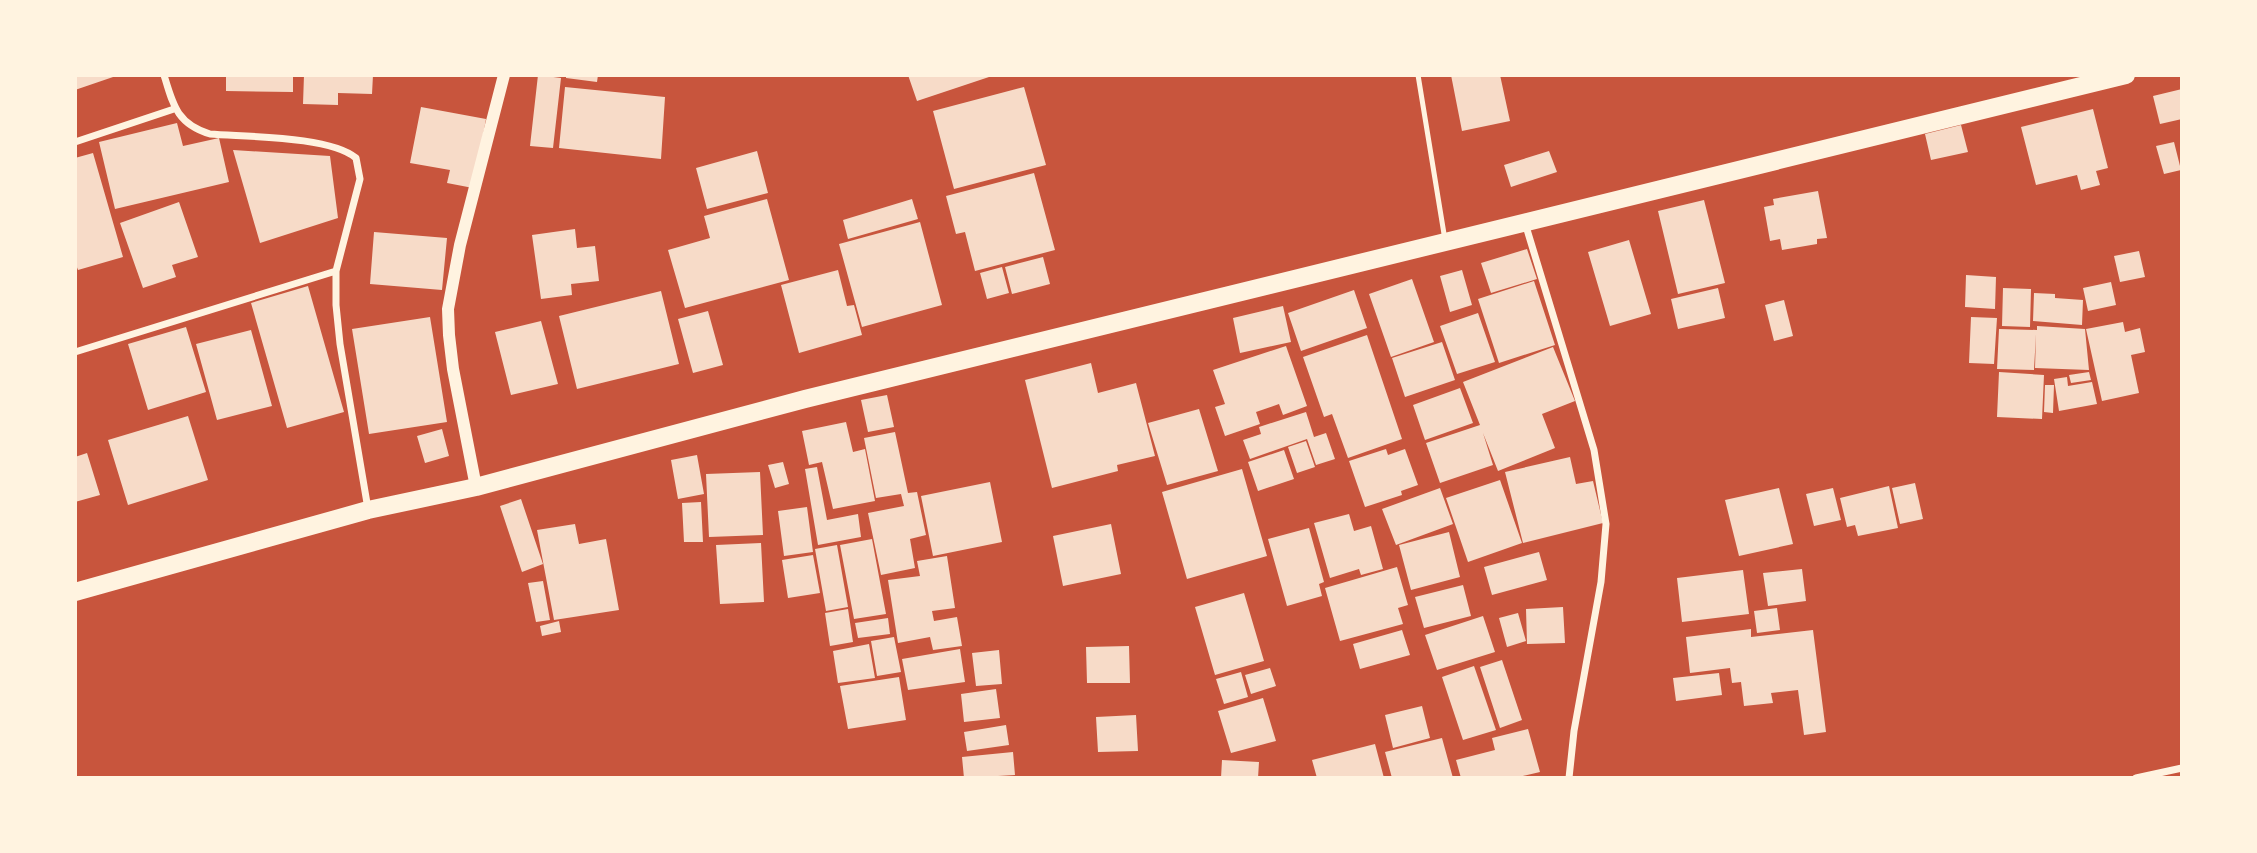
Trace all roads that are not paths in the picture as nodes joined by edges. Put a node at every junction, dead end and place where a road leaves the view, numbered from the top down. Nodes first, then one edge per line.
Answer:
1 (164, 75) edge
2 (504, 75) edge
3 (1418, 75) edge
4 (2126, 75) edge
5 (174, 109) junction
6 (75, 142) edge
7 (1525, 223) junction
8 (1446, 243) junction
9 (336, 271) junction
10 (75, 352) edge
11 (476, 486) junction
12 (368, 510) junction
13 (75, 592) edge
14 (2182, 768) edge
15 (1569, 778) edge
16 (2136, 778) edge

1 - 5 street
2 - 11 street
3 - 8 lane
4 - 7 main road
5 - 6 street
5 - 9 street
7 - 8 main road
7 - 15 street
8 - 11 main road
9 - 10 street
9 - 12 street
11 - 12 main road
12 - 13 main road
14 - 16 street

